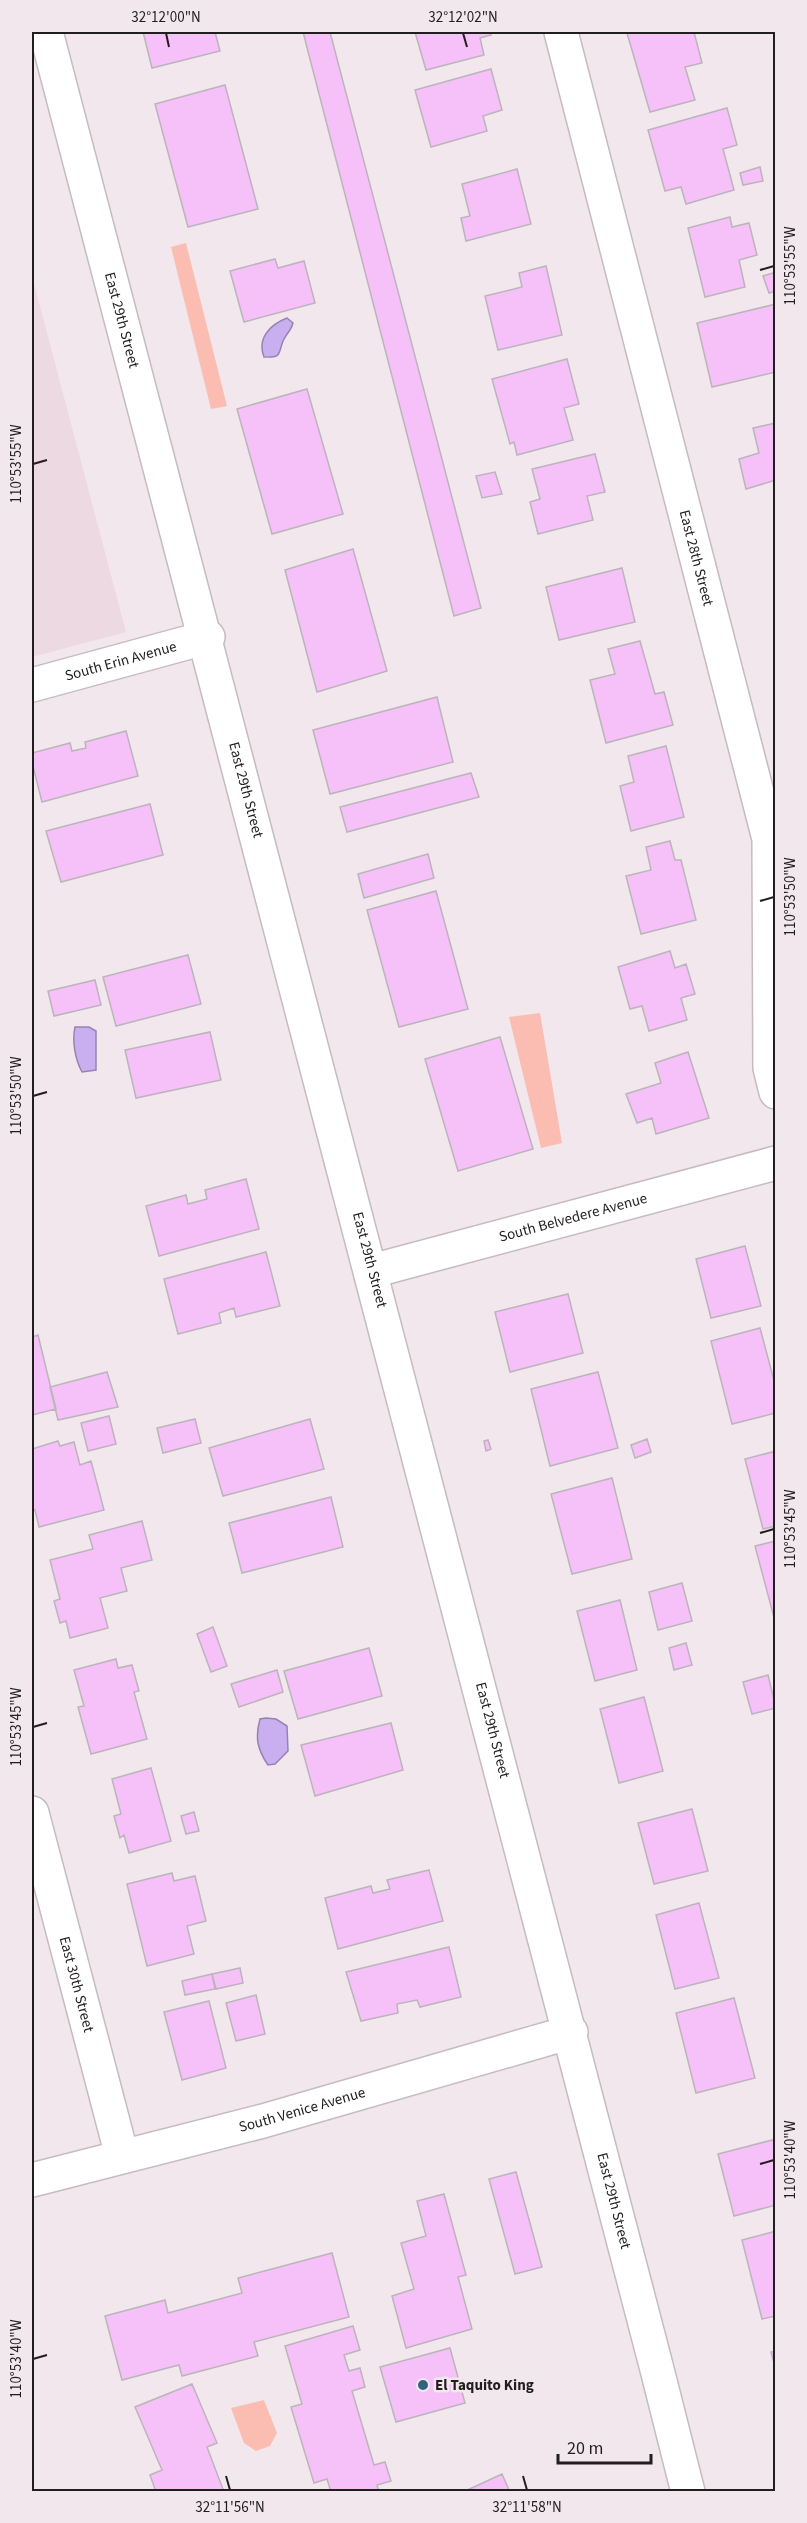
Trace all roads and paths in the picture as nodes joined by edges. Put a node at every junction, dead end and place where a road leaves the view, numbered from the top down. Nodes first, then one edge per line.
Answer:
1 (46, 32) edge
2 (561, 32) edge
3 (208, 637) junction
4 (32, 685) edge
5 (776, 1092) edge
6 (776, 1163) edge
7 (372, 1271) junction
8 (32, 1812) edge
9 (571, 2032) junction
10 (122, 2156) junction
11 (32, 2180) edge
12 (688, 2492) edge

1 - 3 street, East 29th Street
2 - 5 street, East 28th Street
3 - 4 street, South Erin Avenue
3 - 7 street, East 29th Street
6 - 7 street, South Belvedere Avenue
7 - 9 street, East 29th Street
8 - 10 street, East 30th Street
9 - 10 street, South Venice Avenue
9 - 12 street, East 29th Street
10 - 11 street, South Venice Avenue

